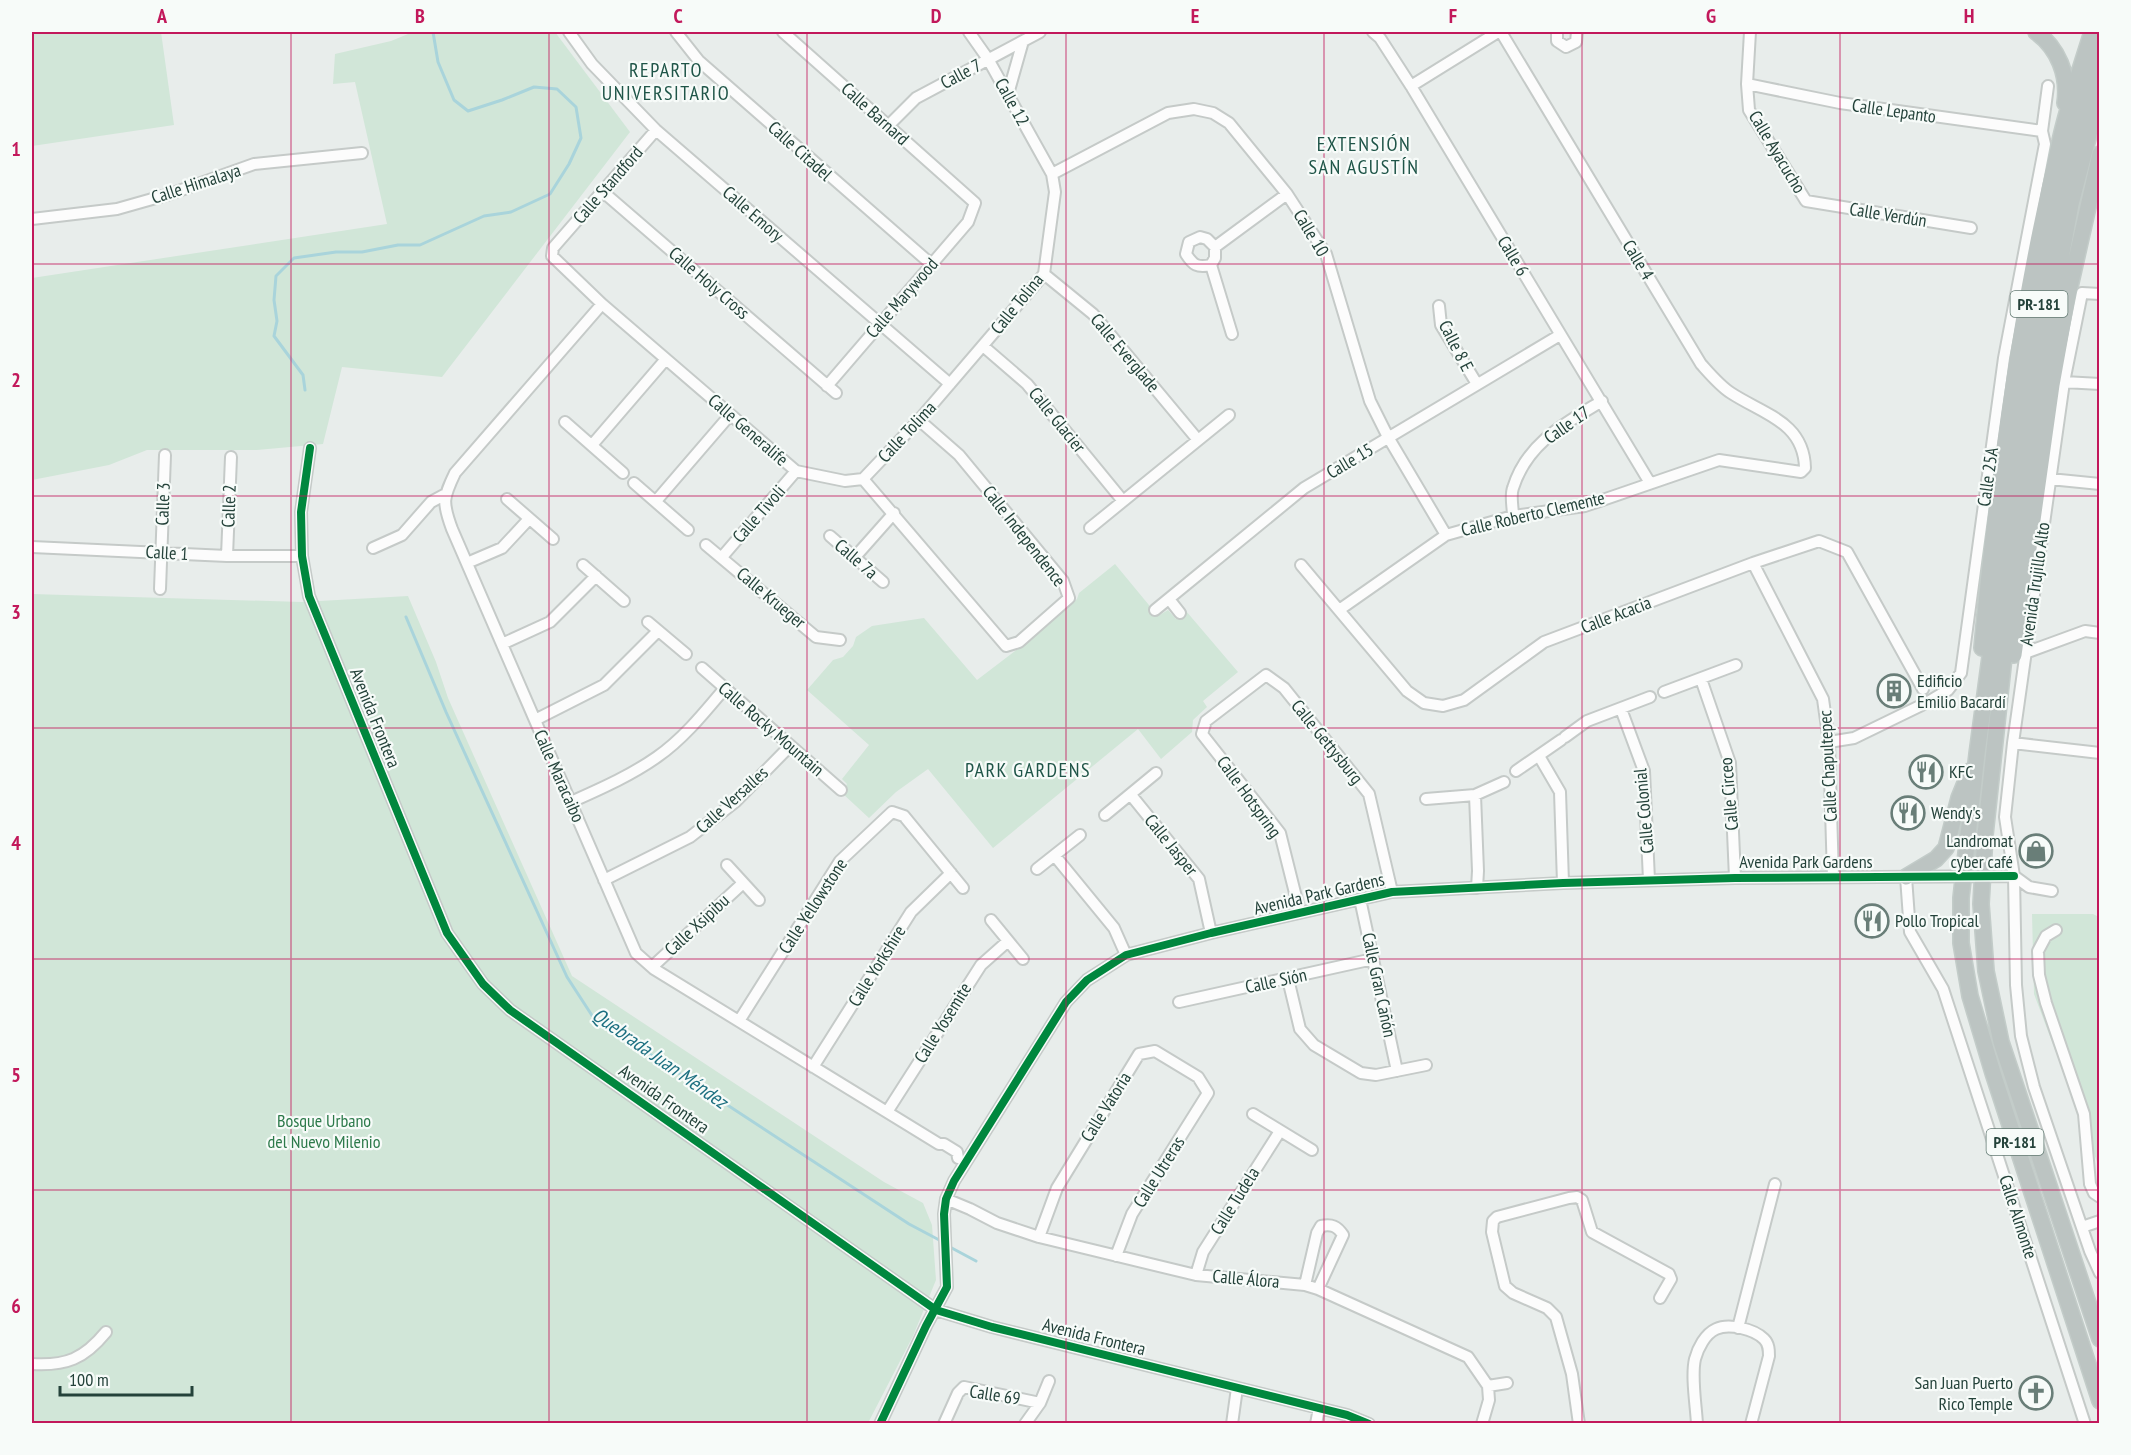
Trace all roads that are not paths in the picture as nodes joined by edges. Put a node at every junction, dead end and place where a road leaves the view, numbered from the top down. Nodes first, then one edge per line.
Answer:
1 (568, 32) edge
2 (676, 32) edge
3 (783, 32) edge
4 (969, 32) edge
5 (1040, 32) edge
6 (1373, 32) edge
7 (1499, 32) edge
8 (1555, 32) edge
9 (1577, 32) edge
10 (1750, 32) edge
11 (2036, 32) edge
12 (2092, 32) edge
13 (1023, 41) junction
14 (2100, 49) edge
15 (988, 59) junction
16 (1747, 84) junction
17 (1411, 86) junction
18 (2048, 86) dead end
19 (2100, 92) edge
20 (1008, 94) junction
21 (889, 125) junction
22 (656, 130) junction
23 (2042, 131) junction
24 (2060, 139) junction
25 (362, 153) dead end
26 (2100, 154) edge
27 (1052, 174) junction
28 (602, 191) junction
29 (1287, 194) junction
30 (967, 196) joint
31 (1806, 201) joint
32 (32, 219) edge
33 (1971, 228) dead end
34 (560, 241) joint
35 (1215, 247) junction
36 (931, 264) junction
37 (1211, 265) junction
38 (1044, 274) junction
39 (2100, 294) edge
40 (602, 304) junction
41 (1439, 306) dead end
42 (880, 323) junction
43 (1232, 334) dead end
44 (1560, 335) junction
45 (983, 346) junction
46 (666, 359) junction
47 (815, 375) joint
48 (2064, 382) junction
49 (950, 384) junction
50 (1477, 384) junction
51 (2100, 384) edge
52 (1602, 401) junction
53 (730, 415) junction
54 (1229, 415) dead end
55 (919, 420) junction
56 (565, 422) dead end
57 (1388, 437) junction
58 (1198, 440) junction
59 (592, 445) junction
60 (310, 448) dead end
61 (165, 455) dead end
62 (231, 457) dead end
63 (1805, 459) joint
64 (796, 471) junction
65 (622, 472) dead end
66 (863, 479) junction
67 (2050, 479) junction
68 (634, 483) dead end
69 (1650, 483) junction
70 (2100, 484) edge
71 (444, 495) junction
72 (507, 499) dead end
73 (656, 501) junction
74 (1123, 501) junction
75 (894, 513) junction
76 (1514, 516) junction
77 (529, 519) junction
78 (1090, 528) dead end
79 (688, 530) dead end
80 (1446, 535) junction
81 (830, 536) dead end
82 (553, 539) dead end
83 (706, 545) dead end
84 (32, 547) edge
85 (373, 548) dead end
86 (160, 553) junction
87 (227, 556) junction
88 (302, 556) junction
89 (722, 557) junction
90 (855, 557) junction
91 (467, 563) junction
92 (1753, 563) junction
93 (583, 564) dead end
94 (2009, 564) junction
95 (1301, 565) dead end
96 (596, 576) junction
97 (883, 582) dead end
98 (160, 589) dead end
99 (1169, 599) junction
100 (624, 601) dead end
101 (1155, 610) dead end
102 (1339, 610) junction
103 (1180, 613) dead end
104 (648, 622) dead end
105 (658, 631) junction
106 (2100, 633) edge
107 (840, 640) dead end
108 (502, 644) junction
109 (2025, 653) junction
110 (686, 654) dead end
111 (1736, 665) dead end
112 (702, 668) dead end
113 (1701, 679) junction
114 (725, 688) junction
115 (1923, 689) dead end
116 (1664, 692) dead end
117 (1650, 697) dead end
118 (1984, 705) junction
119 (1621, 709) junction
120 (535, 720) junction
121 (1206, 721) joint
122 (1829, 742) junction
123 (2013, 743) junction
124 (790, 746) junction
125 (2100, 753) edge
126 (1977, 754) junction
127 (1539, 756) junction
128 (1516, 771) dead end
129 (1156, 773) dead end
130 (1504, 782) dead end
131 (841, 790) dead end
132 (1131, 795) junction
133 (1475, 795) junction
134 (1426, 799) dead end
135 (571, 802) junction
136 (1105, 815) dead end
137 (1080, 835) dead end
138 (1985, 835) junction
139 (1054, 856) junction
140 (727, 865) dead end
141 (1037, 870) dead end
142 (951, 873) junction
143 (2014, 876) junction
144 (1833, 877) junction
145 (1906, 877) junction
146 (1962, 877) junction
147 (1981, 877) junction
148 (1735, 878) junction
149 (604, 880) junction
150 (1649, 880) junction
151 (1563, 883) junction
152 (742, 884) junction
153 (963, 888) dead end
154 (1477, 888) junction
155 (2052, 891) dead end
156 (1392, 892) junction
157 (1360, 899) junction
158 (759, 900) dead end
159 (1300, 913) junction
160 (991, 920) dead end
161 (2056, 930) dead end
162 (1211, 933) junction
163 (1008, 941) junction
164 (1126, 955) junction
165 (1023, 959) dead end
166 (1373, 959) junction
167 (652, 967) junction
168 (1288, 979) junction
169 (1179, 1002) dead end
170 (739, 1022) junction
171 (1426, 1065) dead end
172 (813, 1067) junction
173 (1397, 1071) junction
174 (1208, 1092) joint
175 (887, 1112) junction
176 (1253, 1114) dead end
177 (1280, 1131) junction
178 (1312, 1150) dead end
179 (962, 1160) junction
180 (1775, 1184) dead end
181 (2100, 1197) edge
182 (946, 1199) junction
183 (2100, 1221) edge
184 (2082, 1227) junction
185 (1038, 1237) junction
186 (1116, 1256) junction
187 (2100, 1273) edge
188 (1196, 1275) junction
189 (1305, 1284) junction
190 (1318, 1289) junction
191 (1660, 1298) dead end
192 (936, 1310) junction
193 (1738, 1328) junction
194 (106, 1332) dead end
195 (2100, 1340) edge
196 (32, 1364) edge
197 (1048, 1381) dead end
198 (1507, 1383) dead end
199 (1488, 1386) junction
200 (1237, 1388) junction
201 (2100, 1401) edge
202 (1040, 1403) junction
203 (1319, 1408) junction
204 (1346, 1419) edge
205 (880, 1424) edge
206 (944, 1424) edge
207 (1025, 1424) edge
208 (1232, 1424) edge
209 (1316, 1424) edge
210 (1369, 1424) edge
211 (1482, 1424) edge
212 (1579, 1424) edge
213 (1697, 1424) edge
214 (1751, 1424) edge
215 (2085, 1424) edge

1 - 22 street, Calle Emory
2 - 36 street, Calle Citadel
3 - 21 street, Calle Barnard
4 - 15 street, Calle 12
5 - 13 street, Calle 7
6 - 17 street, Calle 6
7 - 17 street
7 - 63 street, Calle 4
8 - 9 street
10 - 16 street, Calle Ayacucho
11 - 24 highway
12 - 24 highway
13 - 15 street, Calle 7
13 - 20 street
14 - 94 highway, PR-181
15 - 20 street, Calle 12
15 - 21 street, Calle 7
16 - 23 street, Calle Lepanto
16 - 31 street, Calle Ayacucho
17 - 44 street, Calle 6
18 - 23 street, Calle 25A
19 - 94 highway, PR-181
20 - 27 street, Calle 12
21 - 30 street, Calle Barnard
22 - 28 street, Calle Standford
22 - 42 street, Calle Emory
23 - 122 street, Calle 25A
24 - 118 highway
25 - 32 street, Calle Himalaya
26 - 138 highway
27 - 29 street, Calle 10
27 - 38 street, Calle Tolina
28 - 34 street, Calle Standford
28 - 47 street, Calle Holy Cross
29 - 35 street
29 - 57 street, Calle 10
30 - 36 street, Calle Marywood
31 - 33 street, Calle Verdún
34 - 40 street, Calle Generalife
35 - 37 street
35 - 37 street
36 - 42 street, Calle Marywood
37 - 43 street
38 - 45 street, Calle Tolina
38 - 58 street, Calle Everglade
39 - 48 street, Avenida Trujillo Alto
40 - 46 street, Calle Generalife
40 - 71 street
41 - 50 street, Calle 8 E
42 - 47 street, Calle Marywood
42 - 49 street, Calle Emory
44 - 50 street, Calle 15
44 - 52 street, Calle 6
45 - 49 street, Calle Tolina
45 - 74 street, Calle Glacier
46 - 53 street, Calle Generalife
46 - 59 street
48 - 51 street
48 - 67 street, Avenida Trujillo Alto
49 - 55 street, Calle Tolima
50 - 57 street, Calle 15
52 - 69 street, Calle 6
52 - 76 street, Calle 17
53 - 64 street, Calle Generalife
53 - 73 street
54 - 58 street
55 - 66 street, Calle Tolima
55 - 75 street, Calle Independence
56 - 59 street
57 - 80 street, Calle 10
57 - 99 street, Calle 15
58 - 74 street
59 - 65 street
60 - 88 street, Avenida Frontera
61 - 86 street, Calle 3
62 - 87 street, Calle 2
63 - 69 street, Calle Roberto Clemente
64 - 66 street, Calle Generalife
64 - 89 street, Calle Tivoli
66 - 75 street
67 - 70 street
67 - 109 street, Avenida Trujillo Alto
68 - 73 street
69 - 76 street, Calle Roberto Clemente
71 - 85 street
71 - 91 street, Calle Maracaibo
72 - 77 street
73 - 79 street
74 - 78 street
75 - 90 street, Calle 7a
76 - 80 street, Calle Roberto Clemente
77 - 82 street
77 - 91 street
80 - 102 street, Calle Roberto Clemente
81 - 90 street, Calle 7a
83 - 89 street, Calle Krueger
84 - 86 street, Calle 1
86 - 87 street, Calle 1
86 - 98 street, Calle 3
87 - 88 street, Calle 1
88 - 192 street, Avenida Frontera
89 - 107 street, Calle Krueger
90 - 97 street, Calle 7a
91 - 108 street, Calle Maracaibo
92 - 102 street, Calle Acacia
92 - 115 street, Calle Acacia
92 - 122 street, Calle Chapultepec
93 - 96 street
94 - 118 highway, PR-181
94 - 138 highway, PR-181
95 - 102 street, Calle Acacia
96 - 100 street
96 - 108 street
99 - 101 street, Calle 15
99 - 103 street
104 - 105 street
105 - 110 street
105 - 120 street
106 - 109 street
108 - 120 street, Calle Maracaibo
109 - 123 street, Avenida Trujillo Alto
111 - 113 street
112 - 114 street, Calle Rocky Mountain
113 - 116 street
113 - 148 street, Calle Circeo
114 - 124 street, Calle Rocky Mountain
114 - 135 street
117 - 119 street
118 - 126 highway, PR-181
119 - 127 street
119 - 150 street, Calle Colonial
120 - 135 street, Calle Maracaibo
121 - 156 street, Calle Gettysburg
121 - 159 street, Calle Hotspring
122 - 144 street, Calle Chapultepec
123 - 125 street
123 - 143 street, Avenida Trujillo Alto
124 - 131 street, Calle Rocky Mountain
124 - 149 street, Calle Versalles
126 - 145 highway
126 - 146 highway, PR-181
127 - 128 street
127 - 151 street
129 - 132 street
130 - 133 street
132 - 136 street
132 - 162 street, Calle Jasper
133 - 134 street
133 - 154 street
135 - 149 street, Calle Maracaibo
137 - 139 street
138 - 147 highway, PR-181
139 - 141 street
139 - 164 street
140 - 152 street, Calle Xsipibu
142 - 153 street
142 - 170 street, Calle Yellowstone
142 - 172 street, Calle Yorkshire
143 - 147 street, Avenida Park Gardens
143 - 155 street
143 - 184 street, Avenida Trujillo Alto
144 - 145 street, Avenida Park Gardens
144 - 148 street, Avenida Park Gardens
145 - 146 street, Avenida Park Gardens
145 - 215 street, Calle Almonte
146 - 147 street, Avenida Park Gardens
146 - 201 highway, PR-181
147 - 195 highway, PR-181
148 - 150 street, Avenida Park Gardens
149 - 167 street, Calle Maracaibo
150 - 151 street, Avenida Park Gardens
151 - 154 street, Avenida Park Gardens
152 - 158 street, Calle Xsipibu
152 - 167 street, Calle Xsipibu
154 - 156 street, Avenida Park Gardens
156 - 157 street, Avenida Park Gardens
157 - 159 street, Avenida Park Gardens
157 - 166 street, Calle Gran Cañón
159 - 162 street, Avenida Park Gardens
160 - 163 street
161 - 181 street
162 - 164 street, Avenida Park Gardens
163 - 165 street
163 - 175 street, Calle Yosemite
164 - 179 street, Avenida Park Gardens
166 - 168 street, Calle Sión
166 - 173 street, Calle Gran Cañón
167 - 170 street, Calle Maracaibo
168 - 169 street, Calle Sión
168 - 173 street
170 - 172 street, Calle Maracaibo
171 - 173 street
172 - 175 street, Calle Maracaibo
174 - 185 street, Calle Vatoria
174 - 186 street, Calle Utreras
175 - 179 street, Calle Maracaibo
176 - 177 street
177 - 178 street
177 - 188 street, Calle Tudela
179 - 182 street, Avenida Park Gardens
180 - 193 street
182 - 185 street, Calle Álora
182 - 192 street, Avenida Park Gardens
183 - 184 street
184 - 187 street, Avenida Trujillo Alto
185 - 186 street, Calle Álora
186 - 188 street, Calle Álora
188 - 189 street, Calle Álora
189 - 190 street, Calle Álora
189 - 190 street
190 - 199 street, Calle Álora
191 - 212 street
192 - 200 street, Avenida Frontera
192 - 205 street, Avenida Park Gardens
193 - 213 street
193 - 214 street
194 - 196 street
197 - 202 street
198 - 199 street
199 - 211 street
200 - 203 street, Avenida Frontera
200 - 208 street
202 - 206 street, Calle 69
202 - 207 street
203 - 204 street, Avenida Frontera
203 - 209 street
204 - 210 street, Avenida Frontera

